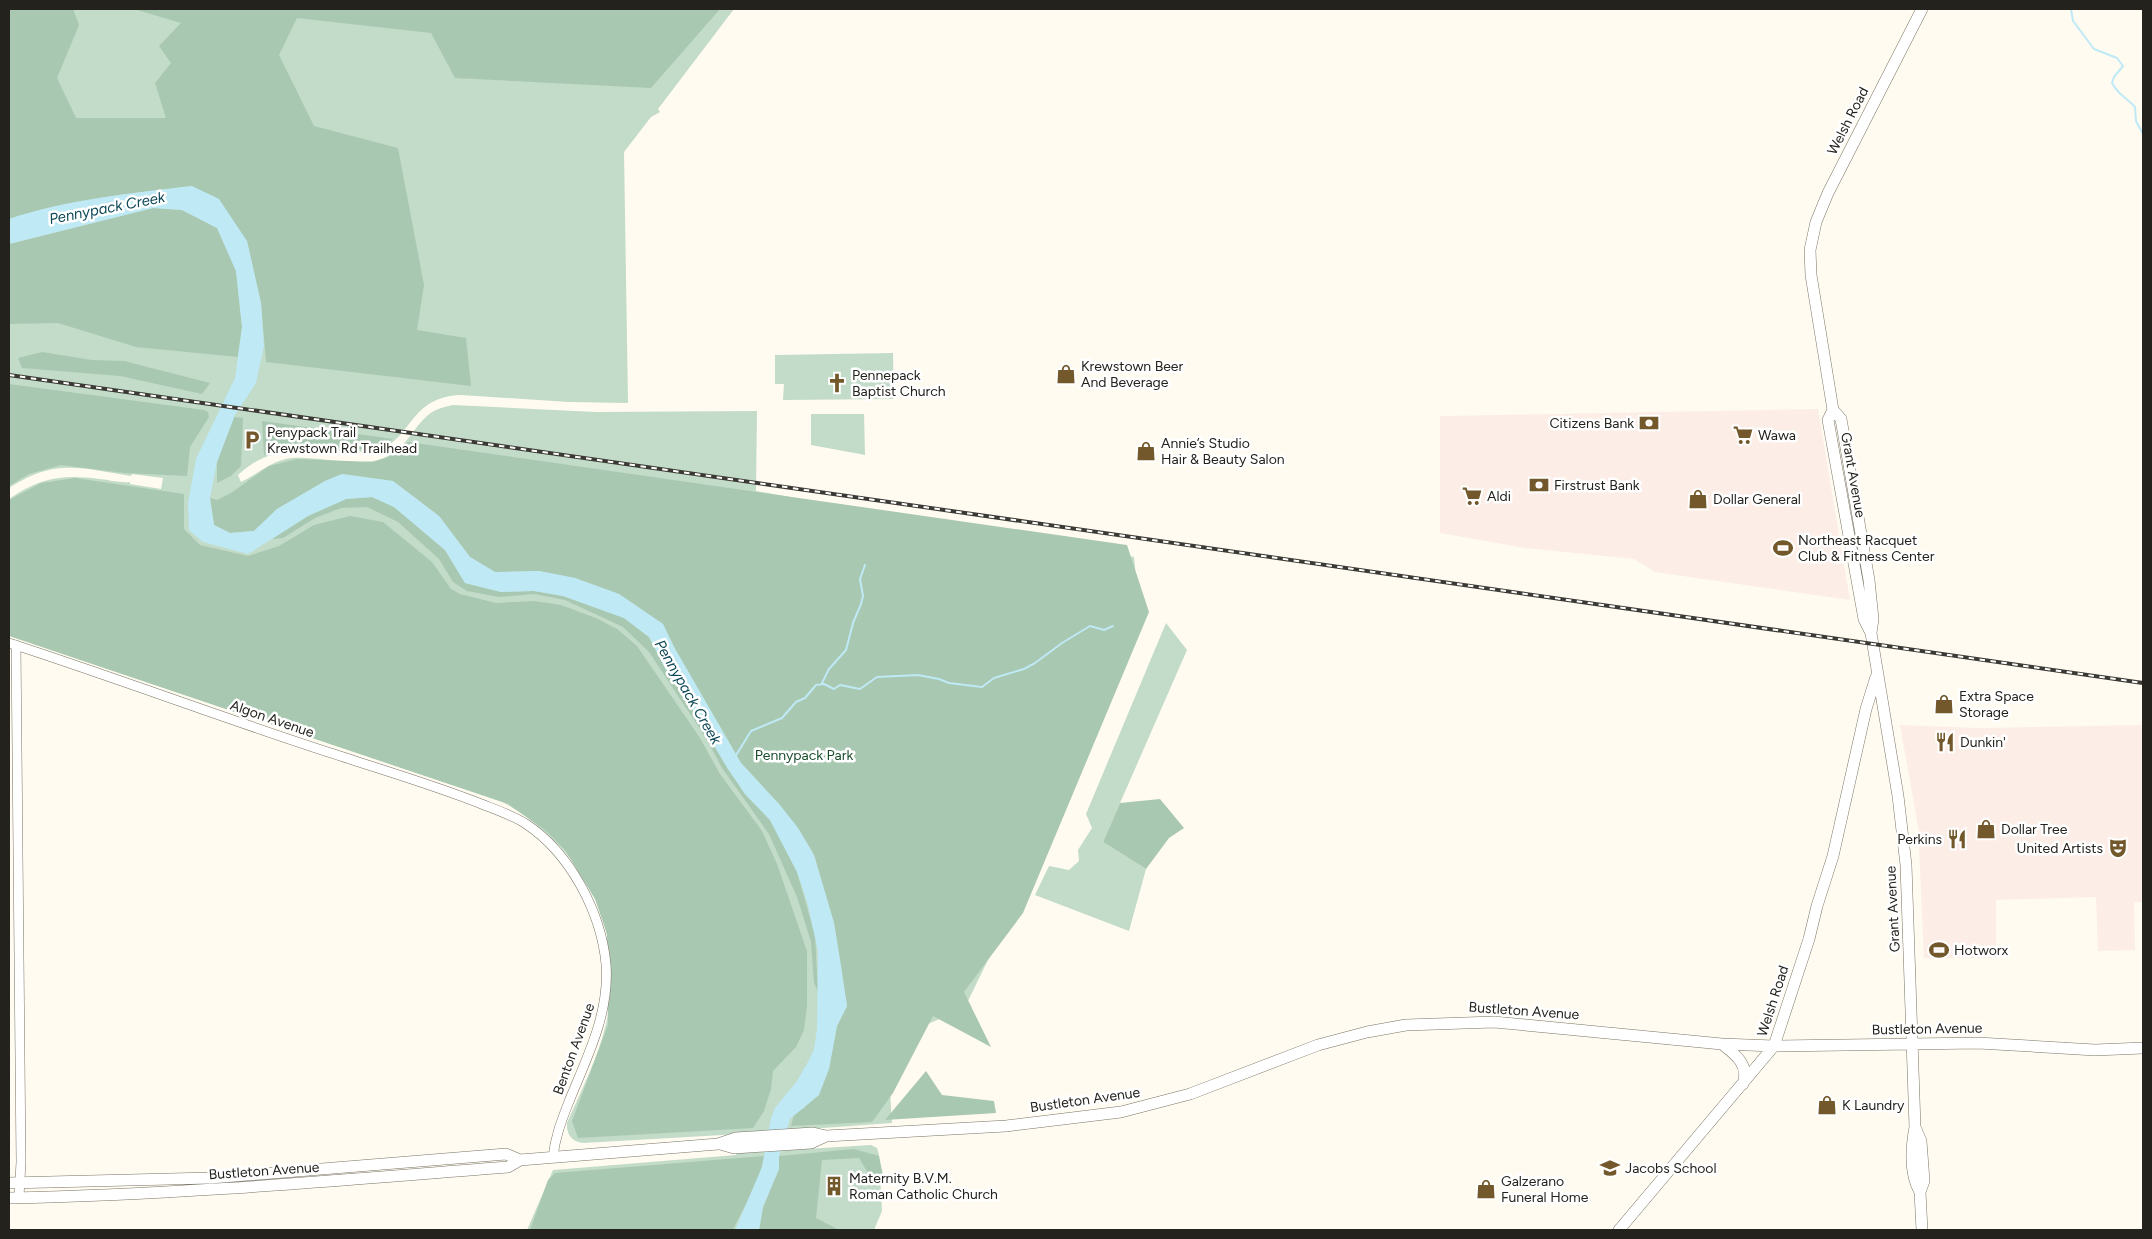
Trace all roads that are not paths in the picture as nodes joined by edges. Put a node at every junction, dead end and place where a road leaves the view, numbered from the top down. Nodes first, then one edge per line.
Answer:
1 (1922, 9) edge
2 (1810, 250) joint
3 (13, 644) edge
4 (1877, 673) junction
5 (1883, 713) junction
6 (1861, 732) junction
7 (13, 757) edge
8 (526, 824) joint
9 (1722, 1044) junction
10 (1912, 1044) junction
11 (1774, 1046) junction
12 (2143, 1048) edge
13 (1743, 1085) junction
14 (553, 1157) junction
15 (520, 1160) junction
16 (14, 1183) edge
17 (14, 1198) edge
18 (1619, 1230) edge
19 (1922, 1230) edge

1 - 2 main road, Welsh Road
2 - 4 main road, Grant Avenue
3 - 7 street
3 - 8 street, Algon Avenue
4 - 5 main road, Grant Avenue
4 - 6 main road, Welsh Road
5 - 6 main road
5 - 10 main road, Grant Avenue
6 - 11 main road, Welsh Road
7 - 16 street
8 - 14 street, Benton Avenue
9 - 11 main road, Bustleton Avenue
9 - 13 main road
9 - 14 main road, Bustleton Avenue
10 - 11 main road, Bustleton Avenue
10 - 12 main road, Bustleton Avenue
10 - 19 main road, Grant Avenue
11 - 13 main road, Welsh Road
13 - 18 main road, Welsh Road
14 - 15 main road, Bustleton Avenue
15 - 16 main road, Bustleton Avenue
15 - 17 main road, Bustleton Avenue
16 - 17 street

